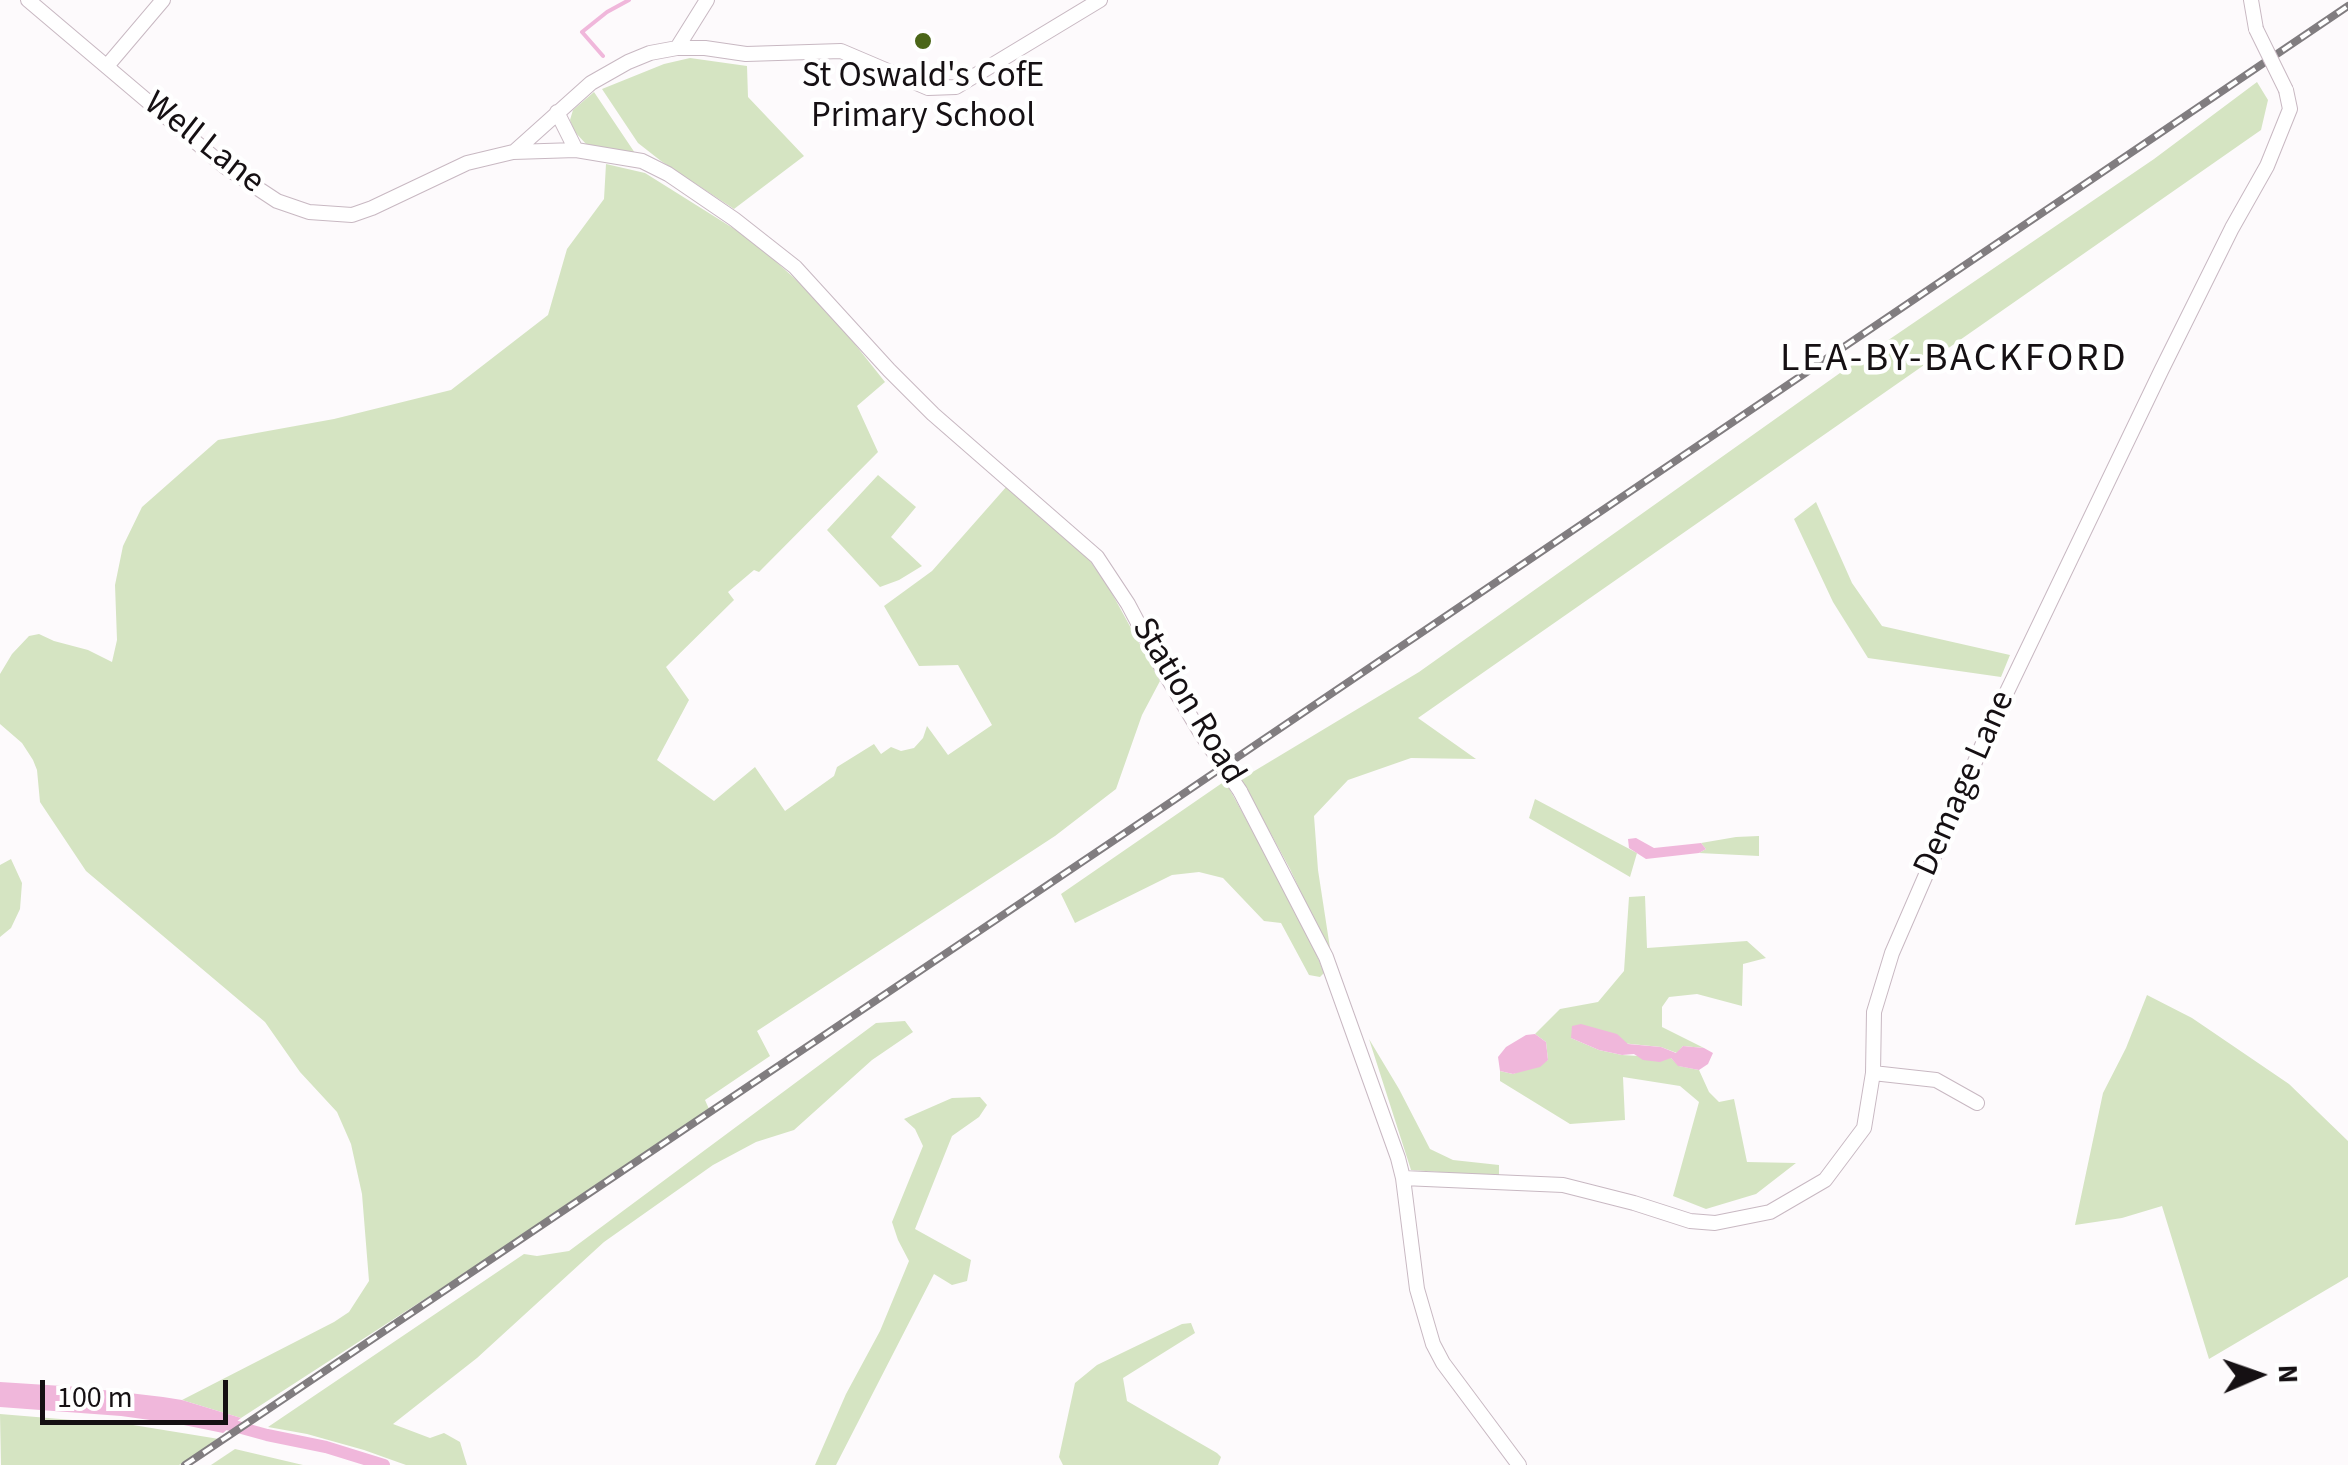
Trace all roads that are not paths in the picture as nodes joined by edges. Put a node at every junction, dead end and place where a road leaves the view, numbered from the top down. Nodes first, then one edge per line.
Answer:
1 (28, 0) edge
2 (163, 0) edge
3 (707, 0) edge
4 (1100, 0) edge
5 (2251, 0) edge
6 (678, 48) junction
7 (107, 66) junction
8 (557, 112) junction
9 (576, 150) junction
10 (513, 152) junction
11 (1873, 1073) junction
12 (1977, 1102) dead end
13 (1403, 1178) junction
14 (1519, 1465) edge

1 - 7 street, Well Lane
2 - 7 street
3 - 6 street
4 - 6 street
5 - 11 street, Demage Lane, bridge
6 - 8 street
7 - 10 street, Well Lane
8 - 9 street
8 - 10 street
9 - 10 street, Well Lane
9 - 13 street, Station Road, bridge
11 - 12 street
11 - 13 street, Demage Lane
13 - 14 street, Station Road

